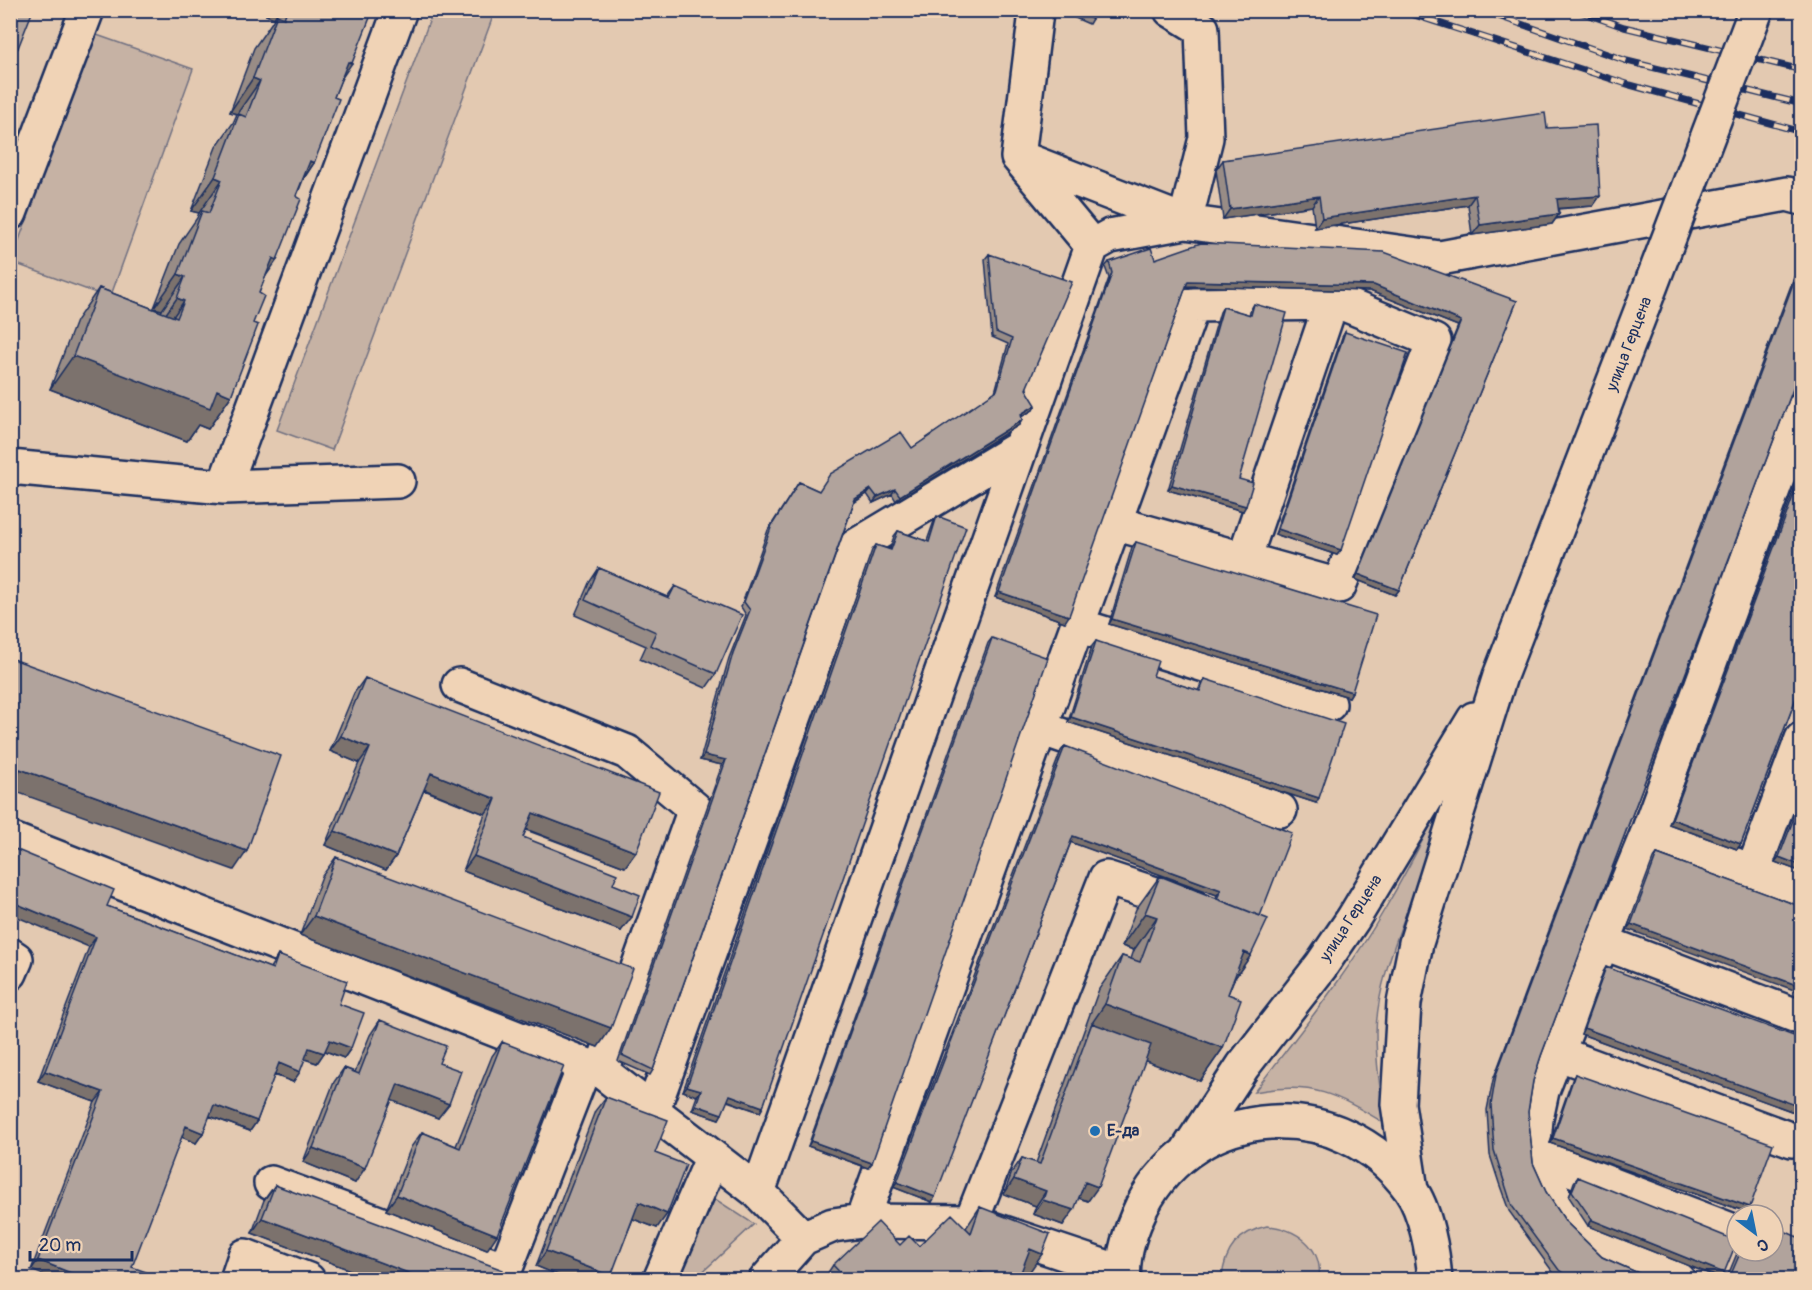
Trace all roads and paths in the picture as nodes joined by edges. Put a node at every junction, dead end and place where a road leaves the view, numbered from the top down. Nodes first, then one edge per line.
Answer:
1 (87, 10) edge
2 (400, 10) edge
3 (1032, 10) edge
4 (1171, 10) edge
5 (1756, 10) edge
6 (1018, 157) junction
7 (1802, 198) edge
8 (10, 213) edge
9 (1185, 222) junction
10 (1092, 246) junction
11 (1331, 303) junction
12 (1802, 410) edge
13 (1021, 447) junction
14 (10, 466) edge
15 (398, 481) dead end
16 (224, 487) junction
17 (1114, 523) junction
18 (1244, 559) junction
19 (1077, 625) junction
20 (1500, 676) junction
21 (459, 685) dead end
22 (1329, 704) dead end
23 (1040, 728) junction
24 (1802, 739) edge
25 (1280, 810) dead end
26 (1648, 832) junction
27 (10, 839) edge
28 (1753, 872) junction
29 (1802, 890) edge
30 (1199, 909) edge
31 (1602, 942) junction
32 (10, 955) edge
33 (10, 973) edge
34 (1802, 1018) edge
35 (1557, 1053) junction
36 (593, 1068) junction
37 (652, 1112) junction
38 (1792, 1140) dead end
39 (1188, 1150) junction
40 (1537, 1156) junction
41 (712, 1159) junction
42 (271, 1183) dead end
43 (1411, 1190) junction
44 (758, 1192) junction
45 (862, 1221) junction
46 (971, 1222) junction
47 (1725, 1228) edge
48 (803, 1238) junction
49 (1433, 1247) junction
50 (1121, 1277) edge
51 (237, 1280) edge
52 (308, 1280) edge
53 (660, 1280) edge
54 (766, 1280) edge
55 (1435, 1280) edge
56 (1455, 1280) edge
57 (1678, 1280) edge

1 - 8 main road
2 - 16 main road
3 - 6 main road
4 - 9 main road
5 - 20 main road, улица Герцена, bridge
6 - 9 main road
6 - 10 main road
7 - 9 main road
9 - 10 main road
10 - 13 main road
11 - 17 main road
11 - 18 main road
11 - 18 main road
12 - 26 main road
13 - 37 main road
13 - 44 main road
14 - 16 main road
15 - 16 main road
17 - 18 main road
17 - 19 main road
19 - 22 main road
19 - 23 main road
20 - 39 main road, улица Герцена
20 - 43 main road, улица Герцена
21 - 36 main road
23 - 25 main road
23 - 45 main road
24 - 28 main road
26 - 28 main road
26 - 31 main road
27 - 36 main road
28 - 29 main road
30 - 46 main road
31 - 34 main road
31 - 35 main road
32 - 33 main road
35 - 38 main road
35 - 40 main road
36 - 37 main road
36 - 42 main road
37 - 41 main road
39 - 43 main road
39 - 50 main road
40 - 47 main road
40 - 57 main road
41 - 44 main road
41 - 53 main road
43 - 49 main road
44 - 48 main road
45 - 46 main road
45 - 48 main road
46 - 50 main road
48 - 54 main road
49 - 55 main road
49 - 56 main road
51 - 52 main road

